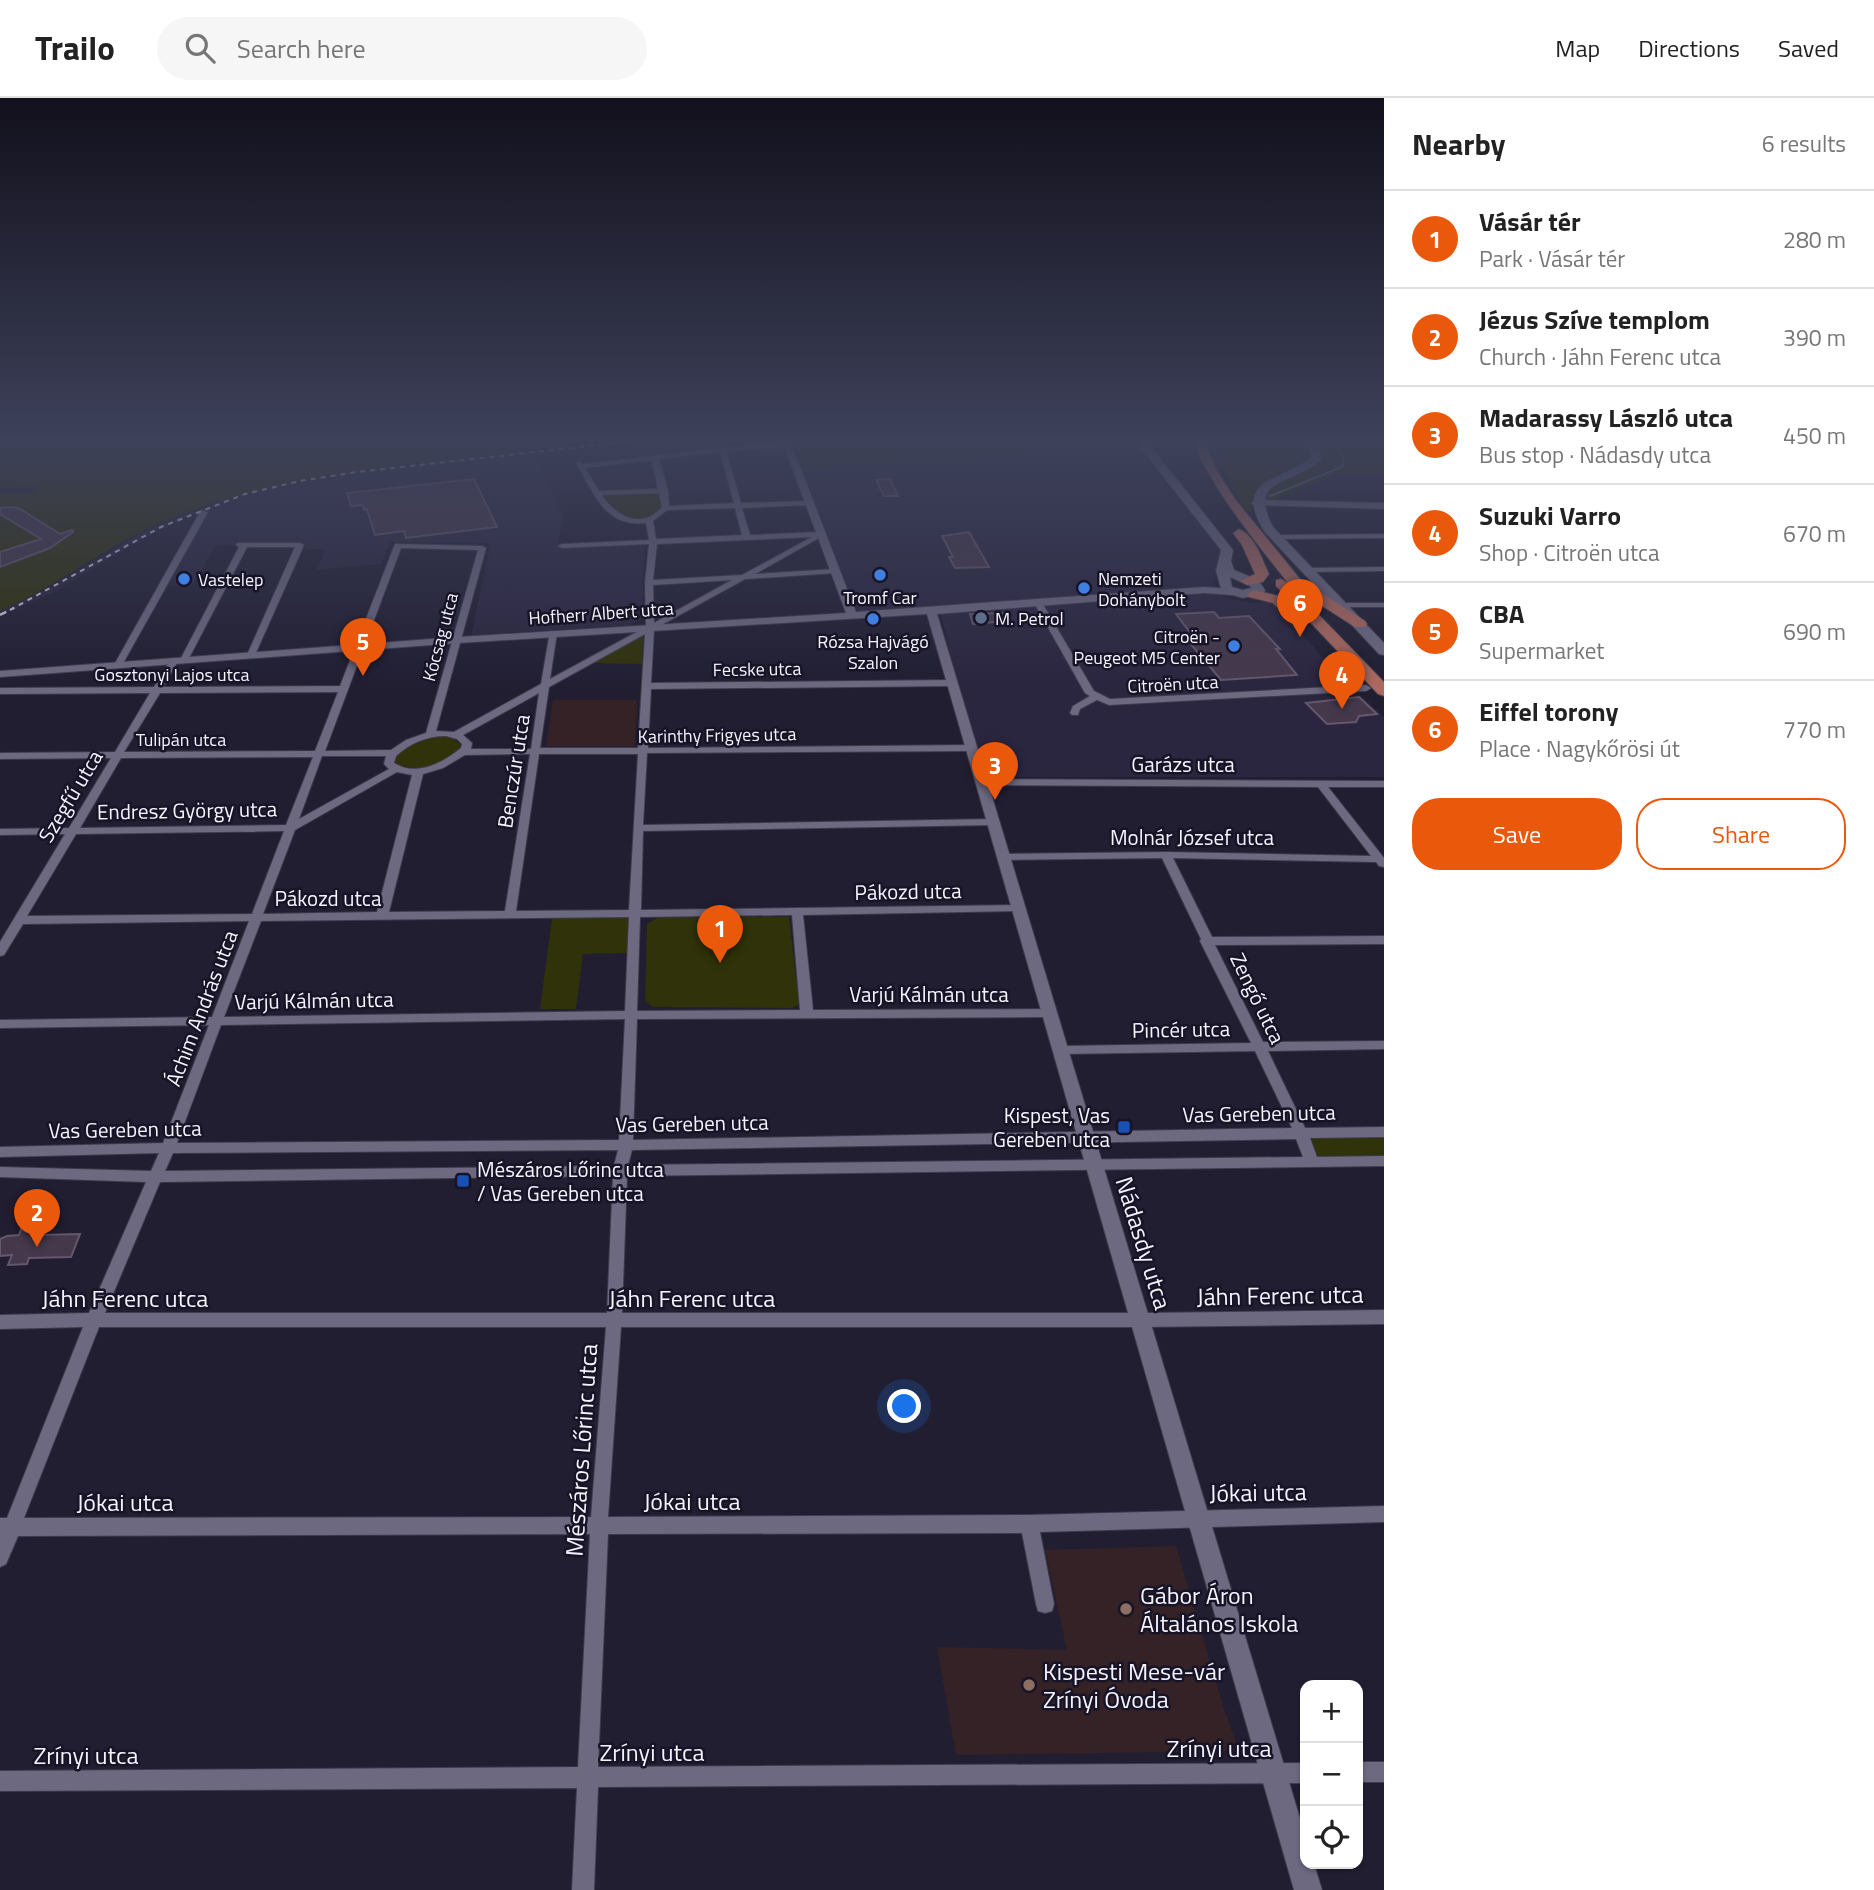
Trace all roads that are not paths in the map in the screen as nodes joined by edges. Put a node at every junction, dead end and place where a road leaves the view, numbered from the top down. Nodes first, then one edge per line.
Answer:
1 (199, 522) edge
2 (649, 522) edge
3 (743, 522) edge
4 (817, 522) edge
5 (1206, 522) edge
6 (1232, 522) edge
7 (1246, 522) edge
8 (1264, 522) edge
9 (822, 534) junction
10 (1384, 536) edge
11 (1276, 537) junction
12 (747, 538) junction
13 (653, 542) junction
14 (1248, 544) junction
15 (300, 545) joint
16 (562, 546) dead end
17 (482, 548) joint
18 (1226, 563) junction
19 (1384, 569) edge
20 (1307, 570) junction
21 (835, 571) junction
22 (742, 577) junction
23 (1295, 582) junction
24 (649, 583) junction
25 (1248, 585) junction
26 (1226, 587) junction
27 (1037, 601) junction
28 (1342, 605) junction
29 (1384, 605) edge
30 (930, 611) junction
31 (852, 615) junction
32 (1360, 624) junction
33 (650, 627) junction
34 (553, 633) junction
35 (458, 640) junction
36 (1381, 645) edge
37 (360, 647) junction
38 (251, 655) junction
39 (179, 660) junction
40 (118, 665) junction
41 (0, 674) edge
42 (1384, 675) edge
43 (951, 683) junction
44 (545, 686) junction
45 (647, 686) junction
46 (1366, 688) junction
47 (345, 689) junction
48 (157, 690) junction
49 (0, 691) edge
50 (1384, 691) edge
51 (1096, 697) junction
52 (1384, 704) edge
53 (1075, 713) dead end
54 (430, 734) junction
55 (455, 735) junction
56 (971, 748) junction
57 (644, 751) junction
58 (463, 752) junction
59 (536, 752) junction
60 (393, 753) junction
61 (320, 754) junction
62 (118, 755) junction
63 (0, 756) edge
64 (396, 769) junction
65 (418, 772) junction
66 (982, 782) junction
67 (1321, 784) junction
68 (1384, 784) edge
69 (994, 822) junction
70 (289, 828) junction
71 (638, 828) junction
72 (70, 831) junction
73 (0, 832) edge
74 (1166, 855) junction
75 (1004, 857) junction
76 (1382, 862) edge
77 (1020, 909) junction
78 (796, 911) junction
79 (637, 912) junction
80 (510, 915) junction
81 (382, 916) junction
82 (256, 917) junction
83 (19, 920) junction
84 (1384, 940) edge
85 (1206, 941) junction
86 (0, 952) edge
87 (1051, 1013) junction
88 (807, 1014) junction
89 (629, 1015) junction
90 (217, 1021) junction
91 (0, 1024) edge
92 (1384, 1045) edge
93 (1258, 1046) junction
94 (1062, 1050) junction
95 (1384, 1132) edge
96 (1301, 1133) junction
97 (1088, 1137) junction
98 (626, 1145) junction
99 (168, 1148) junction
100 (0, 1152) edge
101 (1311, 1160) junction
102 (1384, 1161) edge
103 (1094, 1164) junction
104 (621, 1170) junction
105 (0, 1172) edge
106 (155, 1177) junction
107 (1384, 1317) edge
108 (94, 1320) junction
109 (1140, 1320) junction
110 (614, 1321) junction
111 (0, 1322) edge
112 (1384, 1514) edge
113 (1199, 1518) junction
114 (1029, 1524) junction
115 (599, 1525) junction
116 (6, 1526) edge
117 (0, 1559) edge
118 (1045, 1604) dead end
119 (1363, 1772) edge
120 (1384, 1772) edge
121 (1300, 1773) edge
122 (1273, 1774) junction
123 (587, 1779) junction
124 (0, 1781) edge
125 (583, 1890) edge
126 (1308, 1890) edge

1 - 40 street
2 - 13 street
3 - 12 street
4 - 9 street
5 - 18 main road
6 - 14 main road
7 - 23 main road
8 - 11 main road
9 - 12 street
9 - 21 street
9 - 22 street
10 - 11 street
11 - 20 main road
12 - 13 street
13 - 16 street
13 - 24 street
14 - 25 main road
14 - 50 main road
15 - 38 street
15 - 39 street, Szegfű utca
17 - 35 street, Kócsag utca
17 - 37 street, Áchim András utca
18 - 25 main road
18 - 26 main road
19 - 20 street
20 - 28 main road
21 - 22 street
21 - 31 street
22 - 24 street
22 - 33 street
23 - 32 main road
23 - 42 main road
24 - 33 street
25 - 26 main road
25 - 46 main road
26 - 27 street, Hofherr Albert utca
27 - 30 street, Hofherr Albert utca
27 - 51 street
28 - 29 street
28 - 32 main road
30 - 31 street, Hofherr Albert utca
30 - 43 street, Nádasdy utca
31 - 33 street, Hofherr Albert utca
32 - 36 main road
33 - 34 street, Hofherr Albert utca
33 - 44 street
33 - 45 street
34 - 35 street, Hofherr Albert utca
34 - 44 street, Benczúr utca
35 - 37 street, Hofherr Albert utca
35 - 54 street, Kócsag utca
37 - 38 street, Hofherr Albert utca
37 - 47 street, Áchim András utca
38 - 39 street, Hofherr Albert utca
39 - 40 street, Hofherr Albert utca
39 - 48 street, Szegfű utca
40 - 41 street, Hofherr Albert utca
43 - 45 street, Fecske utca
43 - 56 street, Nádasdy utca
44 - 55 street
44 - 59 street, Benczúr utca
45 - 57 street
46 - 51 street, Citroën utca
46 - 52 main road
47 - 48 street, Gosztonyi Lajos utca
47 - 61 street, Áchim András utca
48 - 49 street, Gosztonyi Lajos utca
48 - 62 street, Szegfű utca
51 - 53 street
54 - 55 street
54 - 60 street
55 - 58 street
56 - 57 street, Karinthy Frigyes utca
56 - 66 street, Nádasdy utca
57 - 59 street, Karinthy Frigyes utca
57 - 71 street
58 - 59 street, Karinthy Frigyes utca
58 - 65 street
59 - 80 street, Benczúr utca
60 - 61 street
60 - 64 street
61 - 62 street, Tulipán utca
61 - 70 street, Áchim András utca
62 - 63 street, Tulipán utca
62 - 72 street, Szegfű utca
64 - 65 street
64 - 70 street
65 - 81 street
66 - 67 street, Garázs utca
66 - 69 street, Nádasdy utca
67 - 68 street, Garázs utca
67 - 76 street
69 - 71 street
69 - 75 street, Nádasdy utca
70 - 72 street, Endresz György utca
70 - 82 street, Áchim András utca
71 - 79 street
72 - 73 street, Endresz György utca
72 - 83 street, Szegfű utca
74 - 75 street, Molnár József utca
74 - 76 street, Molnár József utca
74 - 85 street, Zengő utca
75 - 77 street, Nádasdy utca
77 - 78 street, Pákozd utca
77 - 87 street, Nádasdy utca
78 - 79 street, Pákozd utca
78 - 88 street
79 - 80 street, Pákozd utca
79 - 89 street, Mészáros Lőrinc utca
80 - 81 street, Pákozd utca
81 - 82 street, Pákozd utca
82 - 83 street, Pákozd utca
82 - 90 street, Áchim András utca
83 - 86 street, Szegfű utca
84 - 85 street
85 - 93 street, Zengő utca
87 - 88 street, Varjú Kálmán utca
87 - 94 street, Nádasdy utca
88 - 89 street, Varjú Kálmán utca
89 - 90 street, Varjú Kálmán utca
89 - 98 street, Mészáros Lőrinc utca
90 - 91 street, Varjú Kálmán utca
90 - 99 street, Áchim András utca
92 - 93 street, Pincér utca
93 - 94 street, Pincér utca
93 - 96 street, Zengő utca
94 - 97 street, Nádasdy utca
95 - 96 street, Vas Gereben utca
96 - 97 street, Vas Gereben utca
96 - 101 street, Zengő utca
97 - 98 street, Vas Gereben utca
97 - 103 street, Nádasdy utca
98 - 99 street, Vas Gereben utca
98 - 104 street, Mészáros Lőrinc utca
99 - 100 street, Vas Gereben utca
99 - 106 street, Áchim András utca
101 - 102 street, Vas Gereben utca
101 - 103 street, Vas Gereben utca
103 - 104 street, Vas Gereben utca
103 - 109 street, Nádasdy utca
104 - 106 street, Vas Gereben utca
104 - 110 street, Mészáros Lőrinc utca
105 - 106 street, Vas Gereben utca
106 - 108 street, Áchim András utca
107 - 109 street, Jáhn Ferenc utca
108 - 110 street, Jáhn Ferenc utca
108 - 111 street, Jáhn Ferenc utca
108 - 116 street, Áchim András utca
109 - 110 street, Jáhn Ferenc utca
109 - 113 street, Nádasdy utca
110 - 115 street, Mészáros Lőrinc utca
112 - 113 street, Jókai utca
113 - 114 street, Jókai utca
113 - 122 street, Nádasdy utca
114 - 115 street, Jókai utca
114 - 118 street
115 - 116 street, Jókai utca
115 - 123 street, Mészáros Lőrinc utca
116 - 117 street, Áchim András utca
119 - 120 street
121 - 122 street, Zrínyi utca
122 - 123 street, Zrínyi utca
122 - 126 street, Nádasdy utca
123 - 124 street, Zrínyi utca
123 - 125 street, Mészáros Lőrinc utca

